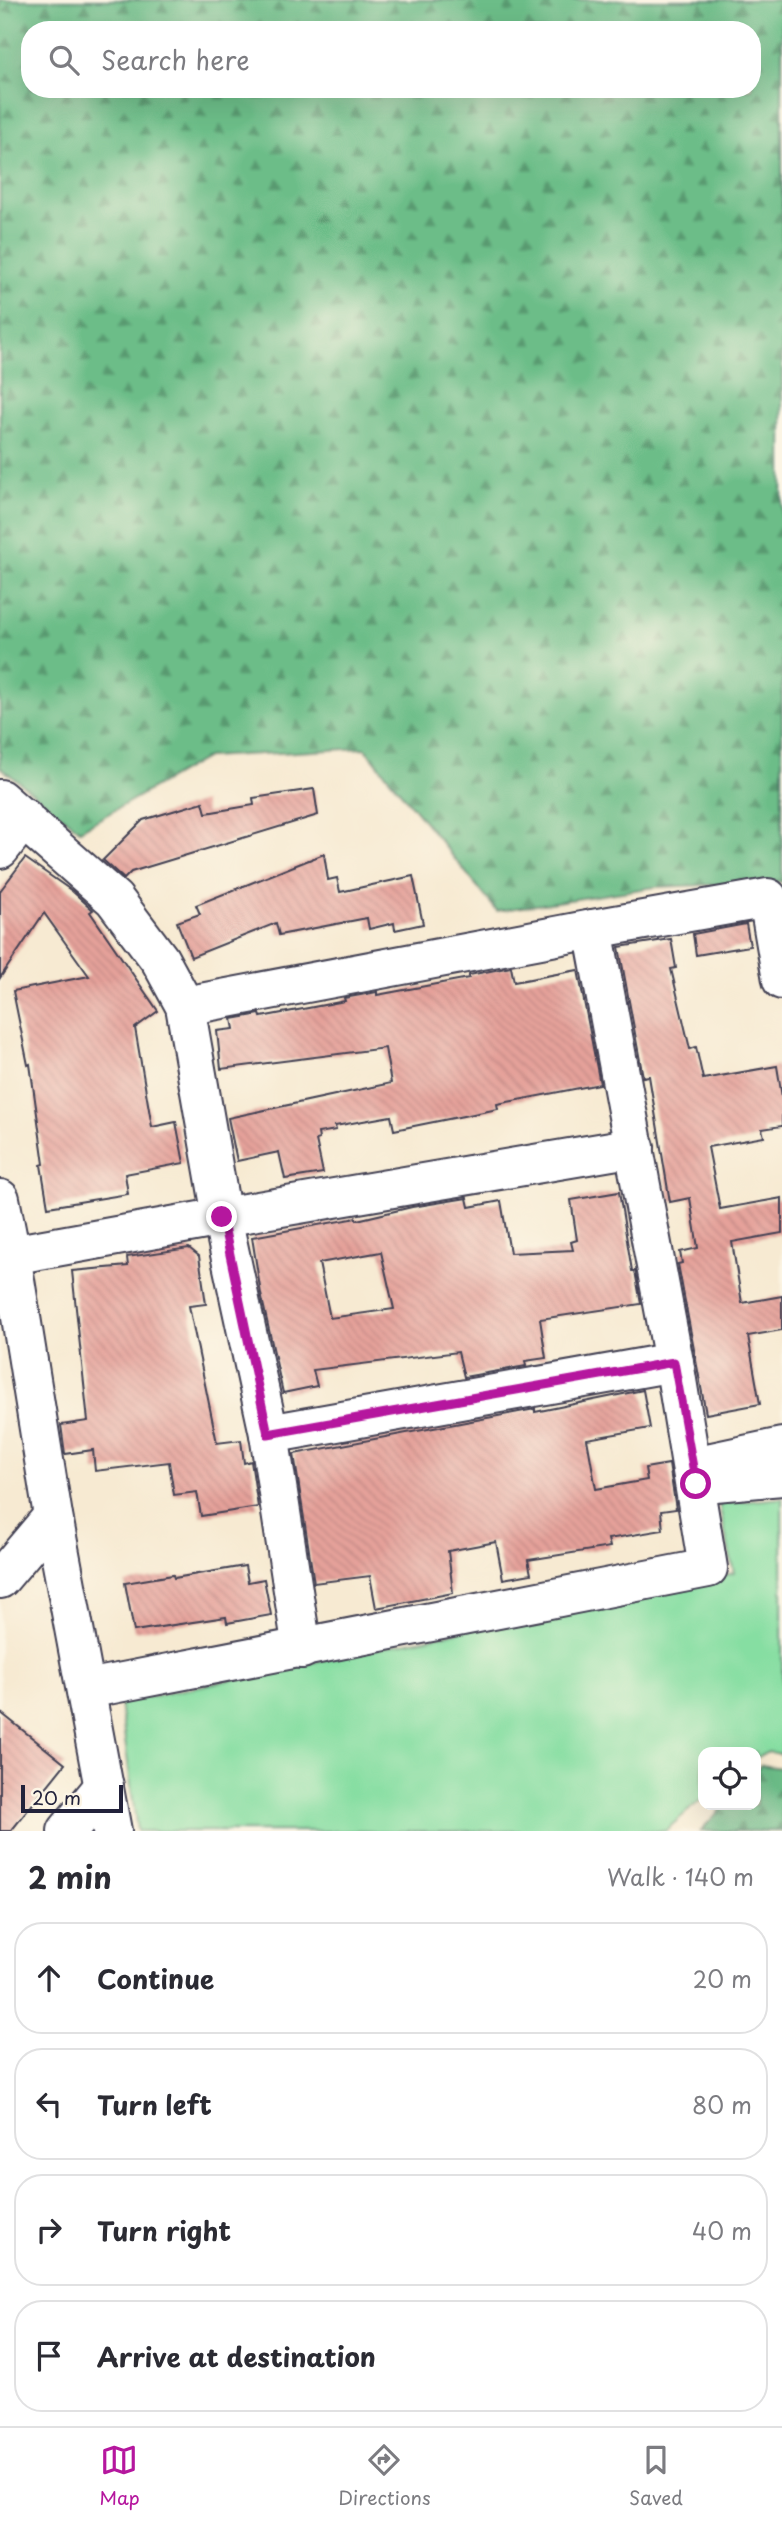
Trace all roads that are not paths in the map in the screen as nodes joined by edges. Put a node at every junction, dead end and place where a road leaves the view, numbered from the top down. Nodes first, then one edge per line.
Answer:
1 (12, 808) edge
2 (0, 849) edge
3 (593, 929) junction
4 (782, 980) edge
5 (185, 1006) junction
6 (635, 1147) junction
7 (0, 1199) edge
8 (222, 1217) junction
9 (11, 1255) junction
10 (674, 1362) junction
11 (268, 1434) junction
12 (782, 1447) edge
13 (694, 1475) junction
14 (782, 1476) edge
15 (53, 1516) junction
16 (0, 1579) edge
17 (302, 1649) junction
18 (87, 1689) junction
19 (104, 1786) junction
20 (67, 1831) edge
21 (112, 1831) edge

1 - 2 street
1 - 5 street
3 - 4 street
3 - 5 street
3 - 6 street
5 - 8 street
6 - 8 street
6 - 10 street
7 - 9 street
8 - 9 street
8 - 11 street
9 - 15 street
10 - 11 street
10 - 13 street
11 - 17 street
12 - 13 street
13 - 14 street
13 - 17 street
15 - 16 street
15 - 18 street
17 - 18 street
18 - 19 street
19 - 20 street
19 - 21 street

